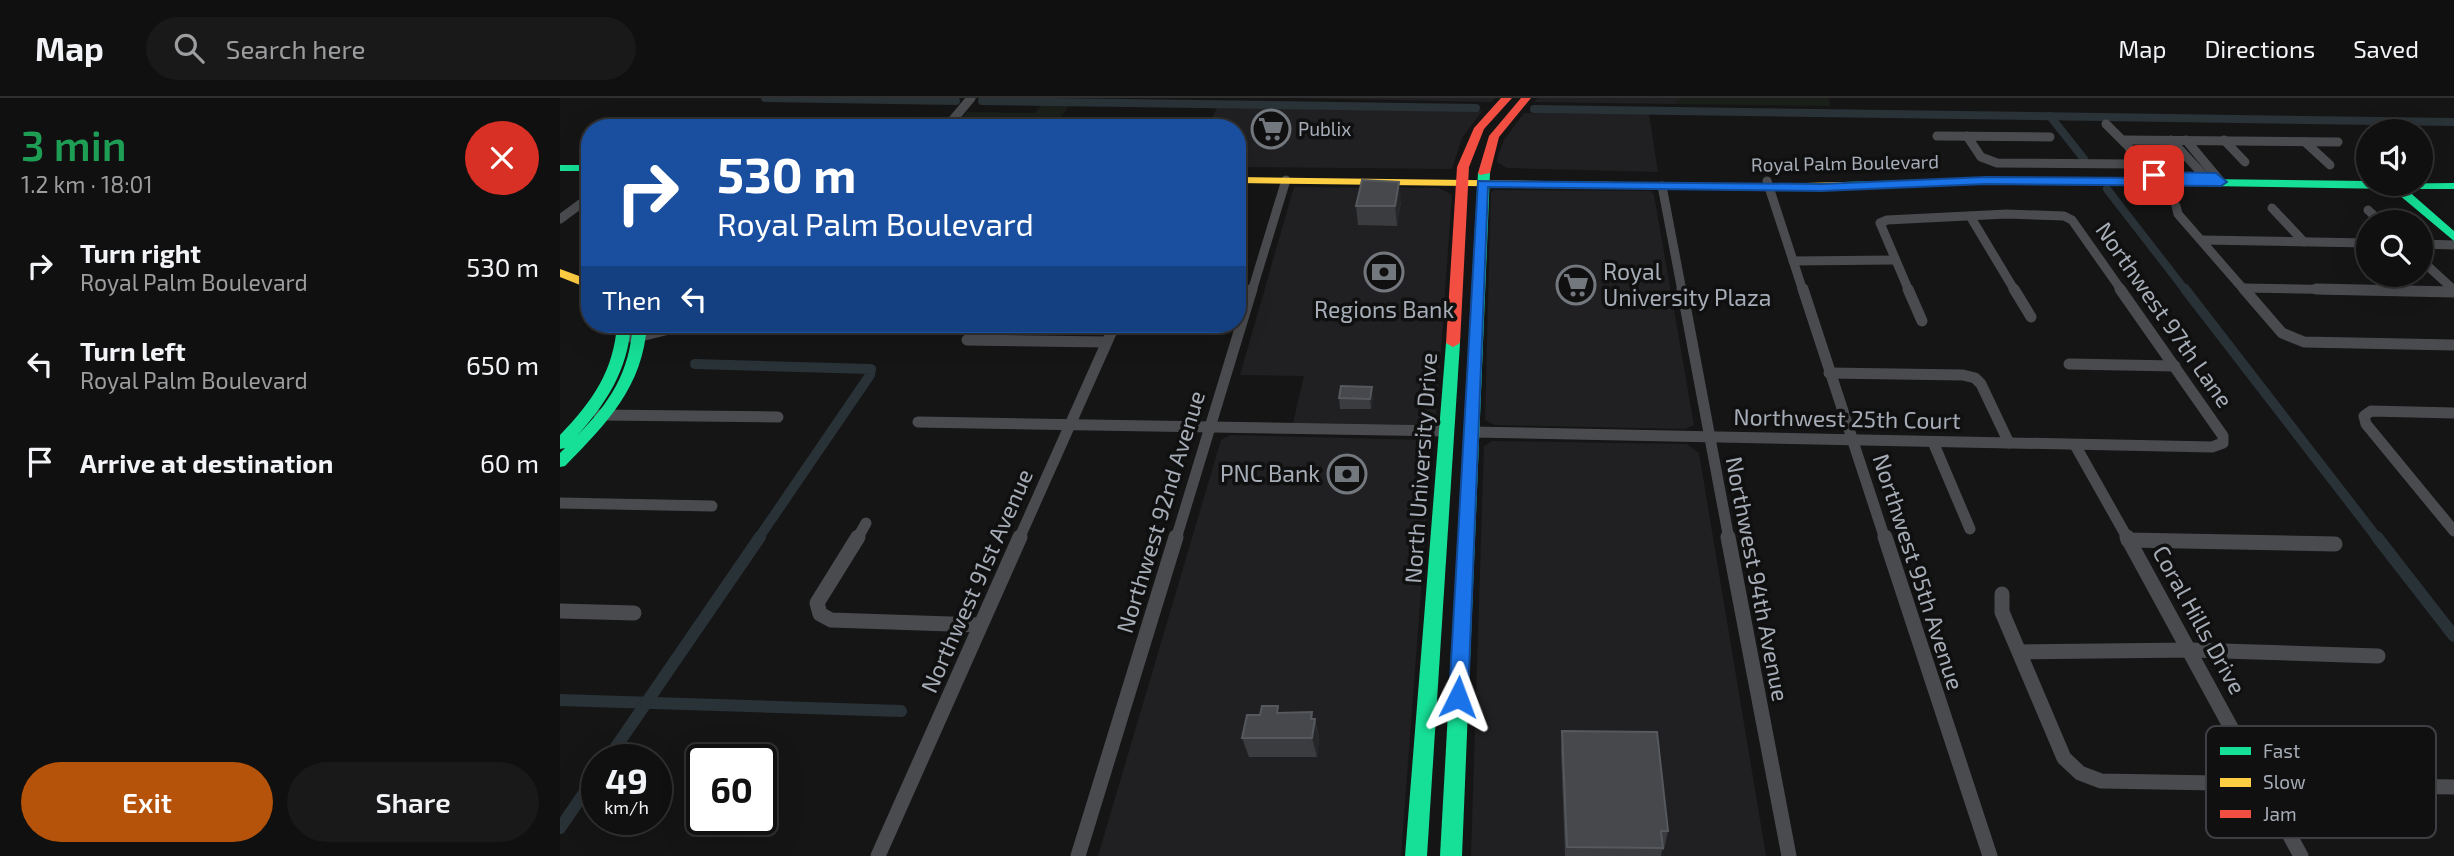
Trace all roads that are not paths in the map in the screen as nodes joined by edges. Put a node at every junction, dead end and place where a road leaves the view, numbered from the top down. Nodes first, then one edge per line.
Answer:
1 (971, 98) edge
2 (1507, 98) edge
3 (1526, 98) edge
4 (954, 119) edge
5 (2106, 124) dead end
6 (1937, 136) dead end
7 (1967, 136) junction
8 (2019, 137) junction
9 (2050, 137) dead end
10 (2125, 140) junction
11 (2171, 140) junction
12 (2186, 140) junction
13 (2224, 140) junction
14 (2305, 142) junction
15 (2337, 142) dead end
16 (2025, 145) dead end
17 (2031, 154) dead end
18 (581, 162) edge
19 (2037, 162) junction
20 (2245, 162) dead end
21 (562, 163) edge
22 (2330, 165) dead end
23 (581, 166) edge
24 (1246, 172) edge
25 (1647, 178) junction
26 (2356, 178) edge
27 (1463, 179) junction
28 (2213, 179) junction
29 (2433, 179) edge
30 (2454, 179) edge
31 (1246, 180) edge
32 (1286, 180) junction
33 (1483, 180) junction
34 (1768, 184) junction
35 (2356, 184) edge
36 (1619, 186) junction
37 (1662, 186) junction
38 (2433, 186) edge
39 (2454, 186) edge
40 (2407, 196) edge
41 (581, 204) edge
42 (2176, 206) dead end
43 (2272, 208) dead end
44 (1970, 216) junction
45 (560, 219) edge
46 (2454, 237) edge
47 (2203, 240) junction
48 (2304, 242) junction
49 (2356, 243) edge
50 (2433, 244) edge
51 (2454, 245) edge
52 (1895, 260) junction
53 (1793, 261) junction
54 (560, 262) edge
55 (581, 268) edge
56 (2433, 271) edge
57 (560, 273) edge
58 (581, 281) edge
59 (2245, 288) junction
60 (2454, 291) edge
61 (1246, 308) edge
62 (2031, 317) dead end
63 (1922, 321) dead end
64 (625, 333) edge
65 (637, 333) edge
66 (641, 333) edge
67 (1110, 333) edge
68 (1238, 333) edge
69 (967, 340) dead end
70 (626, 341) junction
71 (1106, 342) junction
72 (2454, 345) edge
73 (2069, 364) dead end
74 (2175, 366) junction
75 (1829, 373) junction
76 (1450, 396) junction
77 (2454, 413) edge
78 (605, 415) junction
79 (588, 416) junction
80 (778, 417) dead end
81 (918, 422) dead end
82 (1072, 423) junction
83 (1209, 426) junction
84 (1448, 431) junction
85 (1471, 432) junction
86 (1708, 437) junction
87 (1852, 439) junction
88 (1933, 442) junction
89 (2009, 443) junction
90 (2223, 443) joint
91 (560, 444) edge
92 (2075, 445) junction
93 (560, 462) edge
94 (1468, 476) junction
95 (560, 503) edge
96 (712, 506) dead end
97 (866, 523) dead end
98 (1970, 530) dead end
99 (2454, 531) edge
100 (2128, 540) junction
101 (2334, 544) dead end
102 (2002, 594) dead end
103 (560, 611) edge
104 (634, 613) dead end
105 (980, 625) junction
106 (2191, 650) junction
107 (2020, 652) junction
108 (2378, 656) dead end
109 (2231, 726) edge
110 (2206, 782) edge
111 (2436, 787) edge
112 (2454, 787) edge
113 (2291, 838) edge
114 (878, 856) edge
115 (1079, 856) edge
116 (1416, 856) edge
117 (1451, 856) edge
118 (1789, 856) edge
119 (1990, 856) edge
120 (2301, 856) edge

1 - 4 street
2 - 27 main road, North University Drive
3 - 33 main road, North University Drive
5 - 10 street
6 - 7 street
7 - 8 street
7 - 19 street
8 - 9 street
8 - 16 street
10 - 11 street
10 - 19 street
11 - 12 street
11 - 28 street
12 - 13 street
12 - 28 street
13 - 14 street
13 - 20 street
14 - 15 street
14 - 22 street
17 - 19 street
18 - 21 main road
21 - 23 main road
24 - 27 main road, Royal Palm Boulevard
25 - 33 main road, Royal Palm Boulevard
25 - 34 main road, Royal Palm Boulevard
25 - 36 main road
26 - 28 main road, Royal Palm Boulevard
27 - 32 main road, Royal Palm Boulevard
27 - 33 main road, Royal Palm Boulevard
27 - 76 main road, North University Drive
28 - 34 main road, Royal Palm Boulevard
28 - 35 main road, Royal Palm Boulevard
29 - 30 main road
31 - 32 main road, Royal Palm Boulevard
32 - 61 street, Northwest 92nd Avenue
33 - 36 main road, Royal Palm Boulevard
33 - 85 main road, North University Drive
34 - 37 main road, Royal Palm Boulevard
34 - 53 street, Northwest 95th Avenue
36 - 37 main road, Royal Palm Boulevard
37 - 86 street, Northwest 94th Avenue
38 - 39 main road, Royal Palm Boulevard
40 - 46 main road
41 - 45 street
42 - 47 street
43 - 48 street
44 - 52 street
44 - 62 street
44 - 74 street, Northwest 97th Lane
47 - 48 street
47 - 59 street
48 - 49 street
50 - 51 street
52 - 53 street
52 - 63 street
53 - 75 street, Northwest 95th Avenue
54 - 55 main road
56 - 60 street
57 - 58 main road
59 - 60 street
59 - 72 street
64 - 70 main road
65 - 70 street
66 - 78 main road
67 - 71 street, Northwest 91st Avenue
68 - 83 street, Northwest 92nd Avenue
69 - 71 street
70 - 79 main road
71 - 82 street, Northwest 91st Avenue
73 - 74 street
74 - 90 street, Northwest 97th Lane
75 - 87 street, Northwest 95th Avenue
75 - 89 street
76 - 84 main road, North University Drive
76 - 85 main road
77 - 99 street
78 - 79 street
78 - 80 street
78 - 93 main road
79 - 91 main road
81 - 82 street
82 - 83 street
82 - 105 street, Northwest 91st Avenue
83 - 84 street
83 - 115 street, Northwest 92nd Avenue
84 - 94 main road
84 - 116 main road, North University Drive
85 - 86 street, Northwest 25th Court
85 - 94 main road, North University Drive
86 - 87 street, Northwest 25th Court
86 - 118 street, Northwest 94th Avenue
87 - 88 street, Northwest 25th Court
87 - 119 street, Northwest 95th Avenue
88 - 89 street, Northwest 25th Court
88 - 98 street
89 - 92 street, Northwest 25th Court
90 - 92 street, Northwest 25th Court
92 - 100 street, Coral Hills Drive
94 - 117 main road, North University Drive
95 - 96 street
97 - 105 street
100 - 101 street
100 - 106 street, Coral Hills Drive
102 - 107 street
103 - 104 street
105 - 114 street, Northwest 91st Avenue
106 - 107 street
106 - 108 street
106 - 109 street, Coral Hills Drive
107 - 110 street
111 - 112 street
113 - 120 street, Coral Hills Drive

